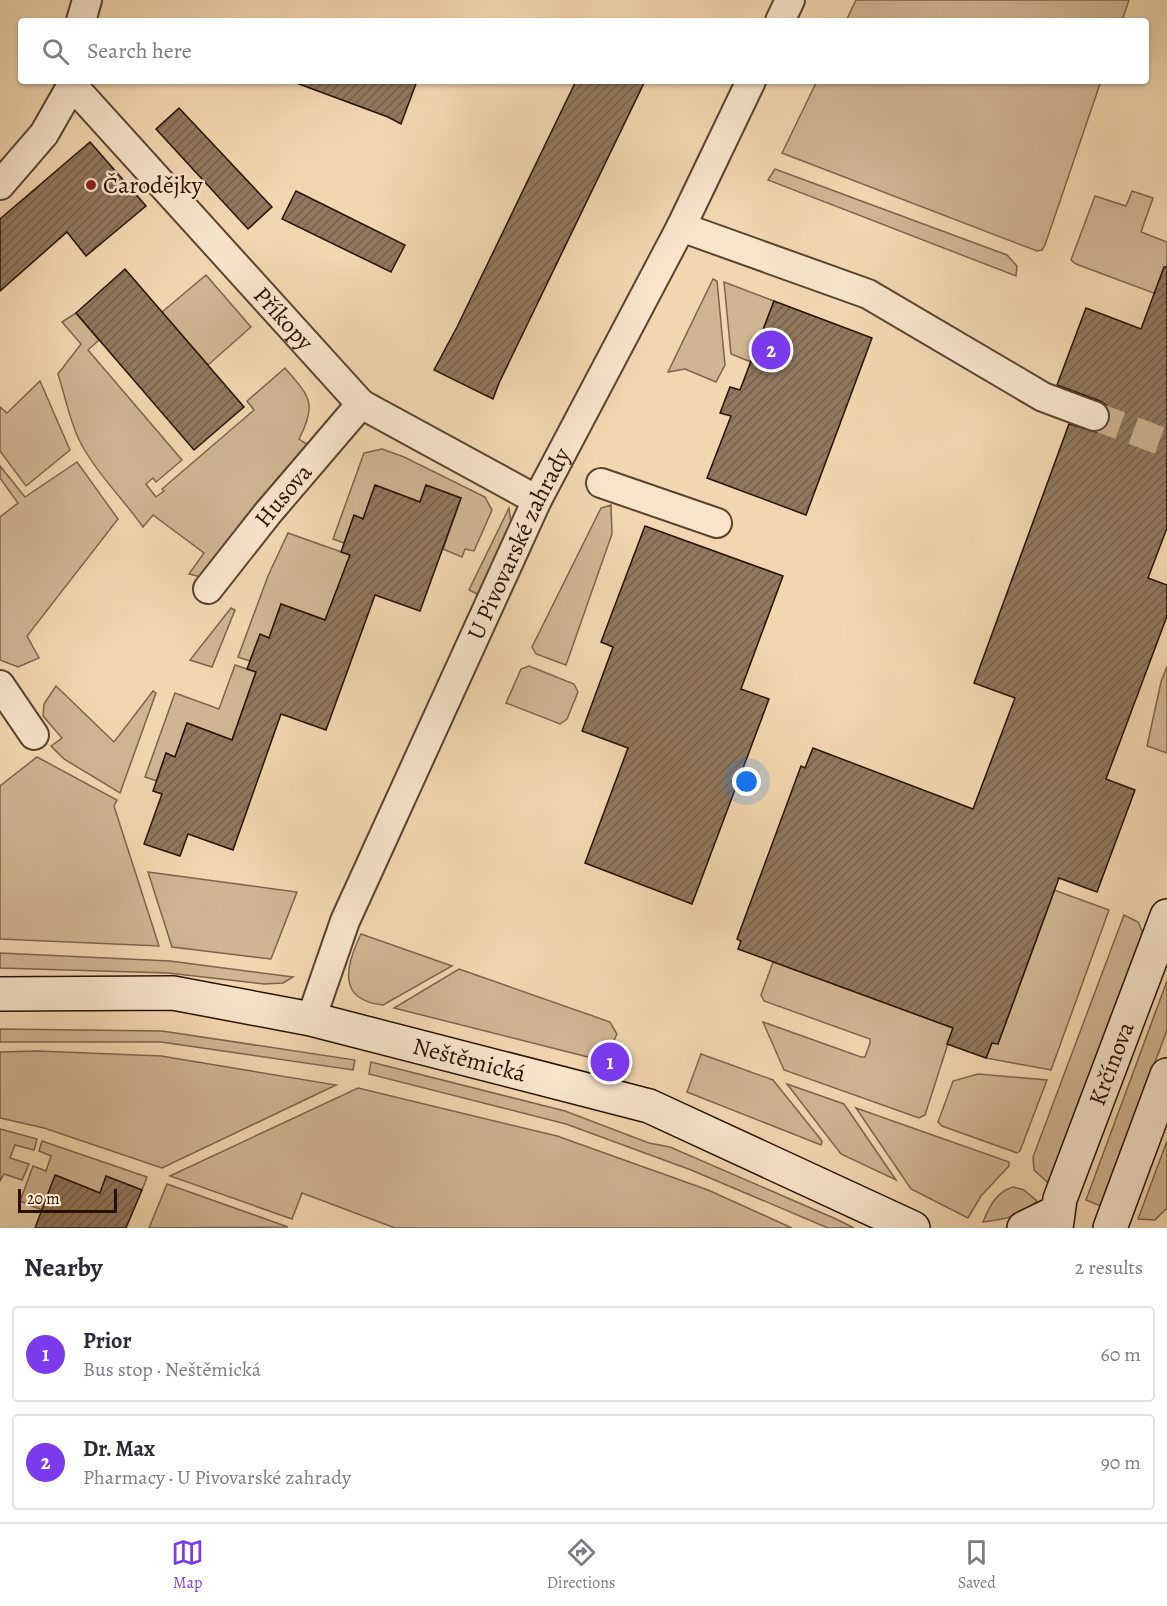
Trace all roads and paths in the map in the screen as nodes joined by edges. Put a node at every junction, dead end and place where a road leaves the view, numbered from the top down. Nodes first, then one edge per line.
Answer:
1 (87, 0) edge
2 (790, 0) edge
3 (82, 18) edge
4 (781, 18) edge
5 (71, 84) edge
6 (73, 84) edge
7 (750, 84) edge
8 (0, 185) edge
9 (681, 227) junction
10 (361, 405) junction
11 (1094, 416) tunnel mouth
12 (602, 483) dead end
13 (537, 500) junction
14 (717, 523) dead end
15 (208, 589) dead end
16 (0, 685) edge
17 (33, 735) dead end
18 (1167, 916) edge
19 (0, 994) edge
20 (311, 1018) junction
21 (1167, 1075) edge
22 (1057, 1220) edge
23 (913, 1228) edge
24 (1024, 1228) edge
25 (1110, 1228) edge

1 - 3 street
2 - 4 street
5 - 8 street
6 - 10 street, Příkopy
7 - 9 street, U Pivovarské zahrady
9 - 11 street
9 - 13 street, U Pivovarské zahrady
10 - 13 street, Příkopy
10 - 15 street, Husova
12 - 14 street
13 - 20 street, U Pivovarské zahrady
16 - 17 street
18 - 22 street, Krčínova
19 - 20 street, Neštěmická
20 - 23 street, Neštěmická
21 - 25 street
22 - 24 street, Krčínova

